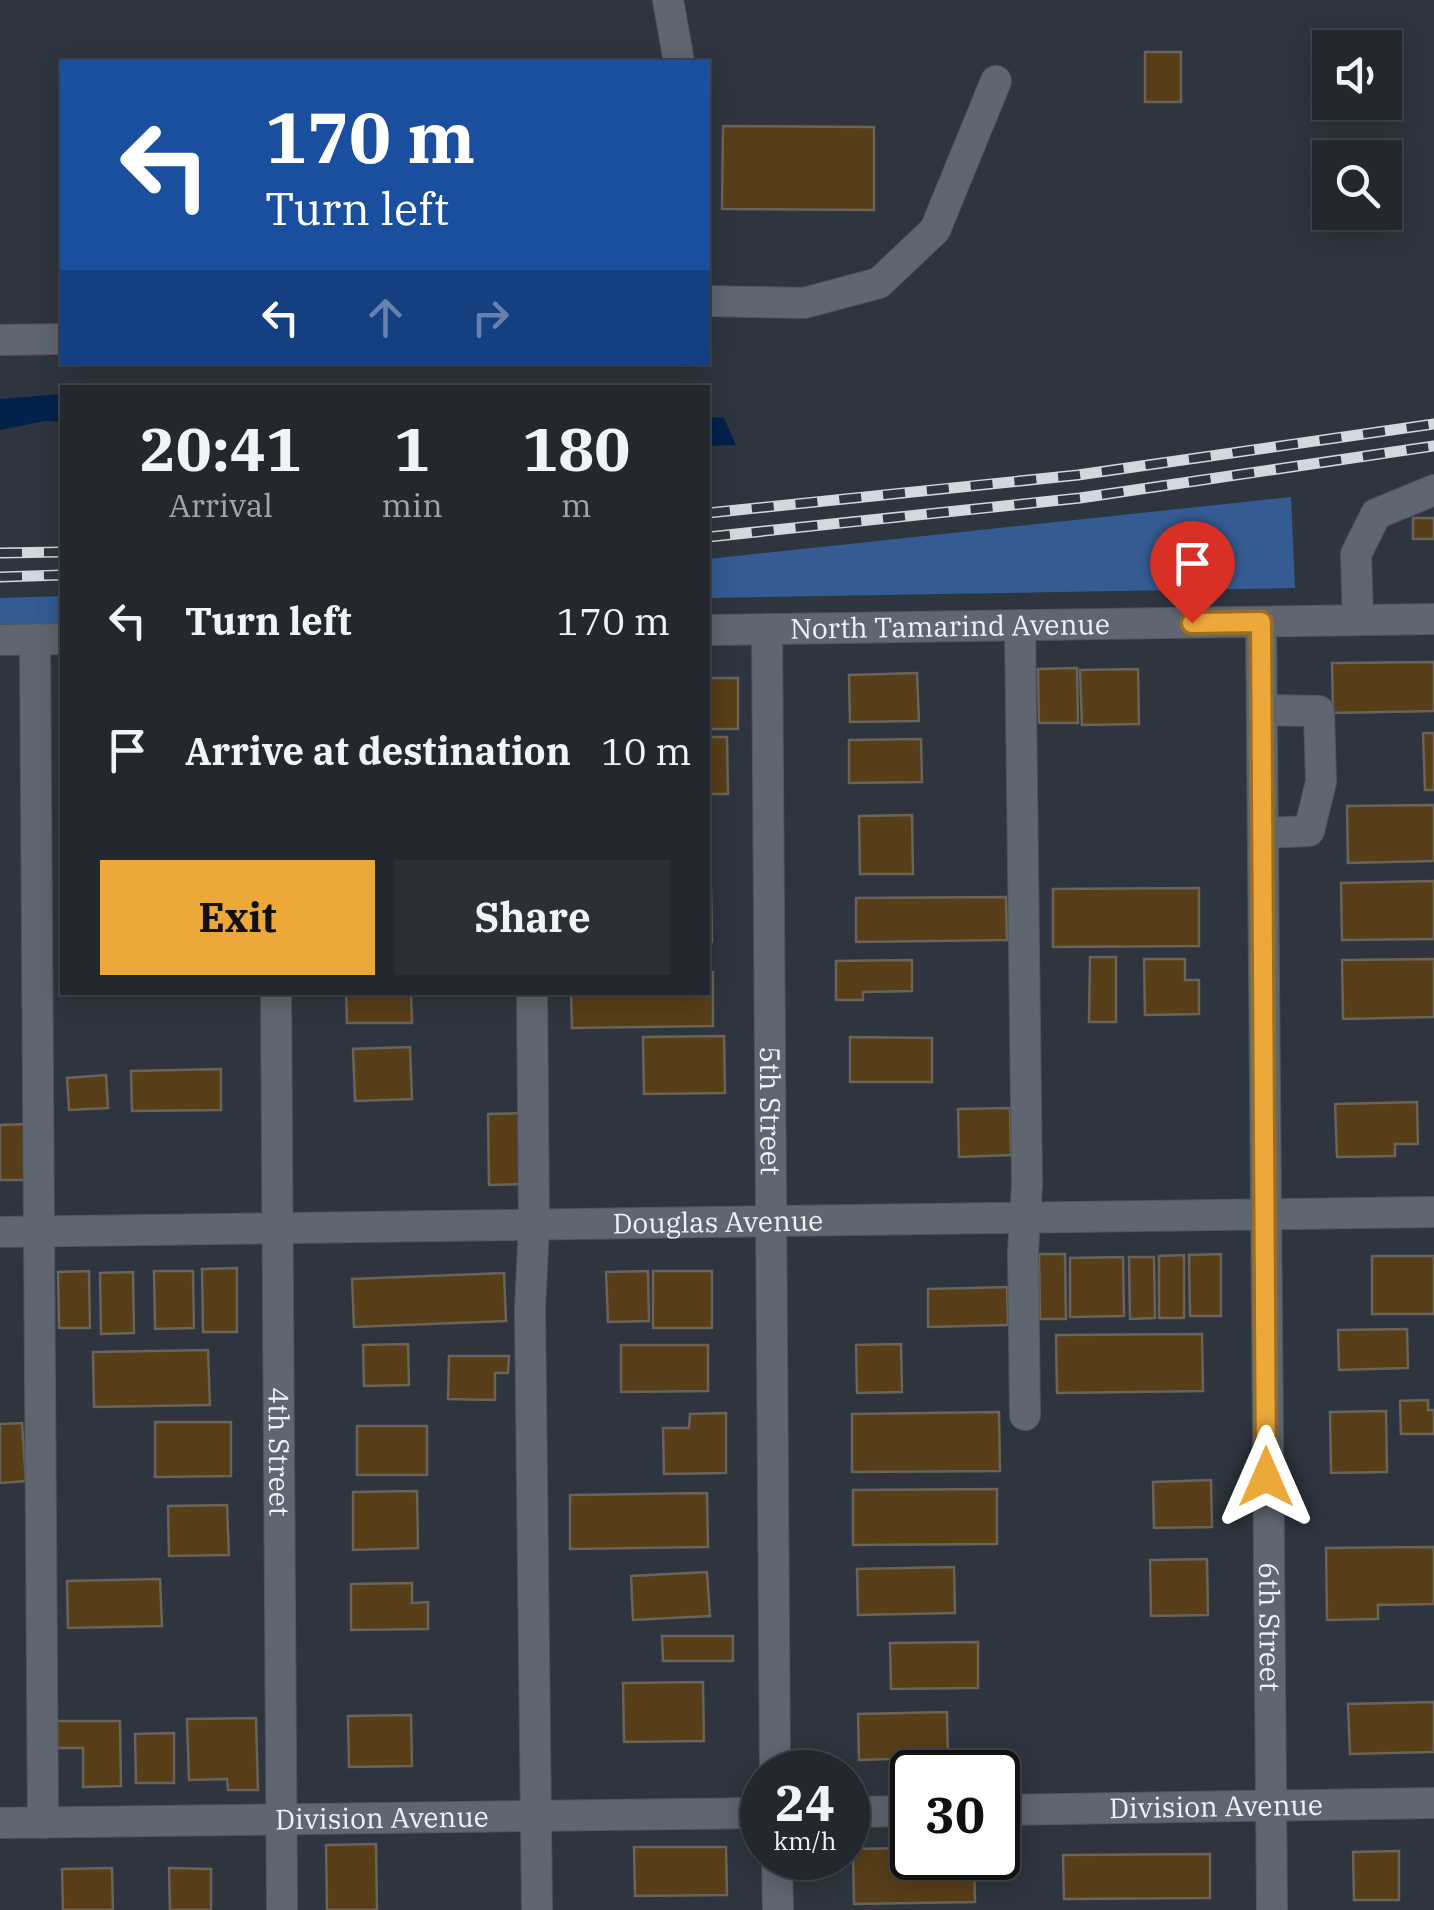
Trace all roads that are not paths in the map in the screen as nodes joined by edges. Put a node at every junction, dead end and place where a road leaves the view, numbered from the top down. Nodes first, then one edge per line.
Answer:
1 (668, 0) edge
2 (679, 60) edge
3 (996, 81) dead end
4 (710, 301) edge
5 (60, 339) edge
6 (0, 340) edge
7 (1434, 490) edge
8 (1434, 619) edge
9 (1358, 620) junction
10 (1261, 622) junction
11 (1020, 626) junction
12 (767, 629) junction
13 (710, 630) edge
14 (49, 639) edge
15 (0, 640) edge
16 (1263, 710) junction
17 (1263, 833) junction
18 (276, 995) edge
19 (532, 995) edge
20 (1434, 1212) edge
21 (1265, 1214) junction
22 (1024, 1218) junction
23 (772, 1221) junction
24 (534, 1224) junction
25 (278, 1228) junction
26 (38, 1231) junction
27 (0, 1232) edge
28 (1025, 1414) dead end
29 (775, 1750) edge
30 (1434, 1803) edge
31 (1269, 1807) junction
32 (1020, 1810) edge
33 (740, 1814) edge
34 (536, 1816) junction
35 (282, 1820) junction
36 (0, 1823) edge
37 (44, 1823) junction
38 (777, 1880) edge
39 (282, 1910) edge
40 (536, 1910) edge
41 (778, 1910) edge
42 (1272, 1910) edge

1 - 2 street
3 - 4 street
5 - 6 street
7 - 9 street
8 - 9 street, North Tamarind Avenue
9 - 10 street, North Tamarind Avenue
10 - 11 street, North Tamarind Avenue
10 - 16 street, 6th Street
11 - 12 street, North Tamarind Avenue
11 - 22 street
12 - 13 street, North Tamarind Avenue
12 - 23 street, 5th Street
14 - 15 street
14 - 26 street
16 - 17 street, 6th Street
16 - 17 street
17 - 21 street, 6th Street
18 - 25 street, 4th Street
19 - 24 street
20 - 21 street, Douglas Avenue
21 - 22 street, Douglas Avenue
21 - 31 street, 6th Street
22 - 23 street, Douglas Avenue
22 - 28 street
23 - 24 street, Douglas Avenue
23 - 29 street, 5th Street
24 - 25 street, Douglas Avenue
24 - 34 street
25 - 26 street, Douglas Avenue
25 - 35 street, 4th Street
26 - 27 street, Douglas Avenue
26 - 37 street
30 - 31 street, Division Avenue
31 - 32 street, Division Avenue
31 - 42 street, 6th Street
33 - 34 street, Division Avenue
34 - 35 street, Division Avenue
34 - 40 street
35 - 37 street, Division Avenue
35 - 39 street, 4th Street
36 - 37 street, Division Avenue
38 - 41 street

